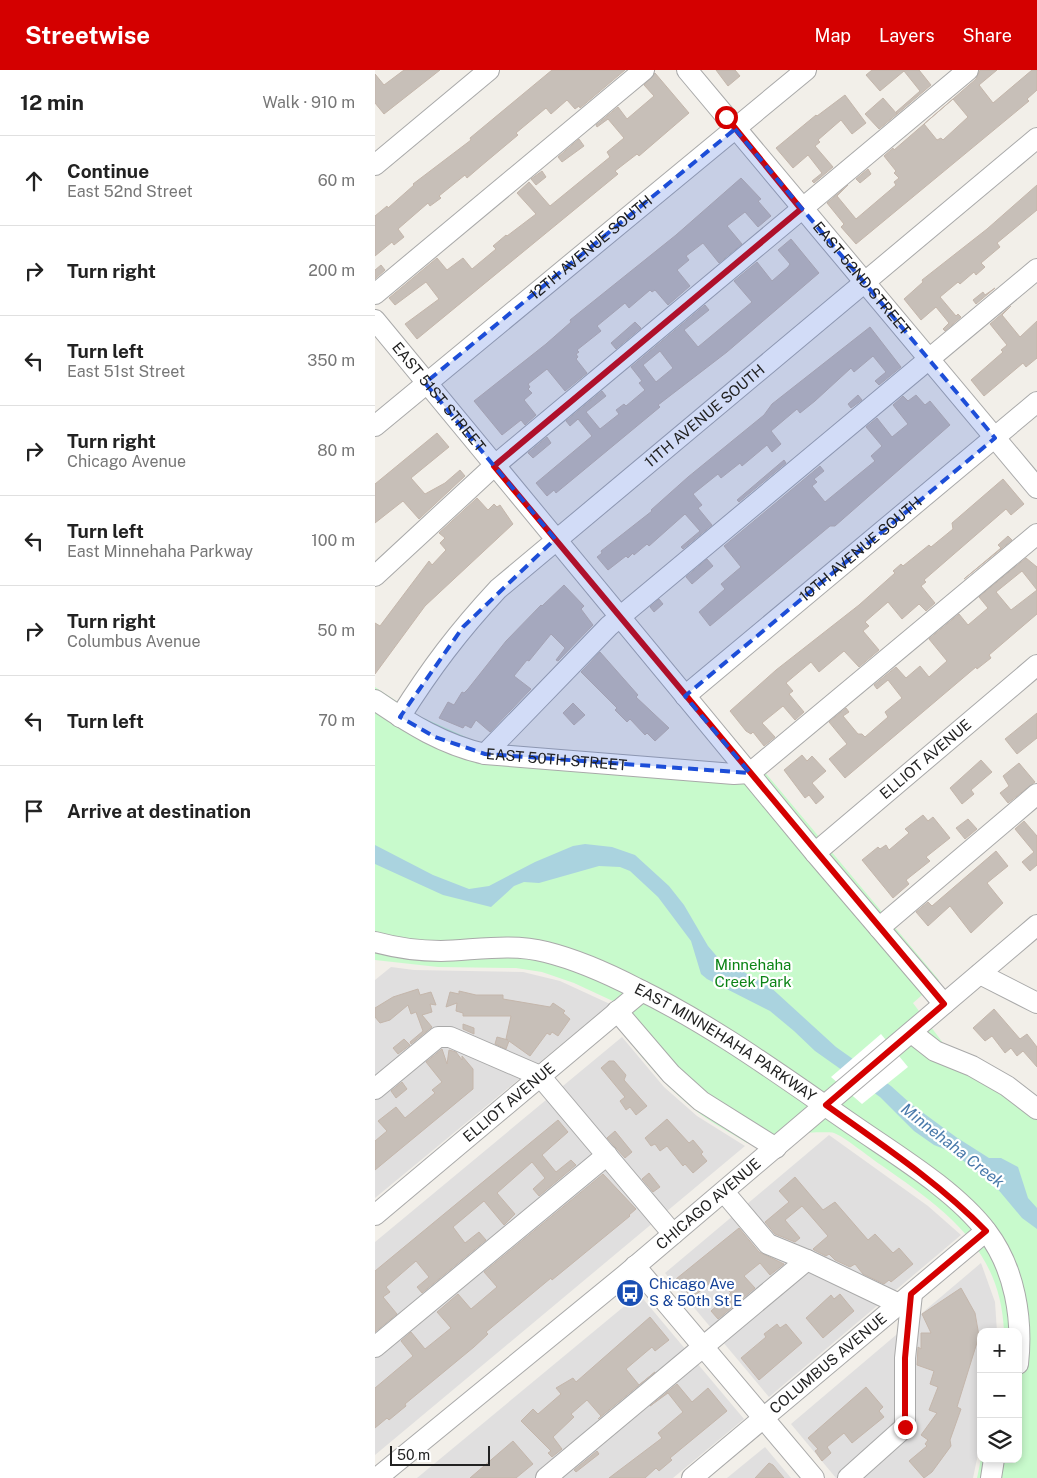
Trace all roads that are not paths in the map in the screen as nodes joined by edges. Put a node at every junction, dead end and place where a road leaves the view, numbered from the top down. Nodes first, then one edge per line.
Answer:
1 (489, 70) edge
2 (644, 70) edge
3 (687, 70) edge
4 (806, 70) edge
5 (968, 70) edge
6 (735, 129) junction
7 (1037, 138) edge
8 (375, 165) edge
9 (801, 209) junction
10 (1037, 269) edge
11 (865, 283) junction
12 (375, 294) edge
13 (375, 320) edge
14 (929, 360) junction
15 (425, 383) junction
16 (1037, 402) edge
17 (375, 426) edge
18 (995, 438) junction
19 (494, 466) junction
20 (1037, 488) edge
21 (1037, 534) edge
22 (555, 539) junction
23 (375, 576) edge
24 (621, 617) junction
25 (1037, 665) edge
26 (685, 696) junction
27 (375, 700) edge
28 (400, 717) junction
29 (485, 754) junction
30 (751, 773) junction
31 (1037, 794) edge
32 (815, 853) junction
33 (1037, 925) edge
34 (879, 928) junction
35 (379, 947) edge
36 (980, 974) junction
37 (642, 991) junction
38 (1037, 1003) edge
39 (944, 1004) junction
40 (617, 1012) junction
41 (912, 1033) junction
42 (540, 1076) junction
43 (375, 1089) edge
44 (826, 1105) junction
45 (1037, 1109) edge
46 (776, 1148) junction
47 (607, 1156) junction
48 (723, 1192) junction
49 (375, 1215) edge
50 (986, 1231) junction
51 (673, 1234) junction
52 (807, 1260) junction
53 (635, 1266) junction
54 (905, 1299) junction
55 (1019, 1328) edge
56 (375, 1347) edge
57 (704, 1347) junction
58 (763, 1418) junction
59 (993, 1463) edge
60 (377, 1478) edge
61 (546, 1478) edge
62 (692, 1478) edge
63 (813, 1478) edge
64 (849, 1478) edge
65 (991, 1478) edge

1 - 8 street
2 - 12 street
3 - 6 street, EAST 52ND STREET
4 - 6 street, 12TH AVENUE SOUTH
5 - 9 street
6 - 9 street, EAST 52ND STREET
6 - 15 street, 12TH AVENUE SOUTH
7 - 11 street, 11TH AVENUE SOUTH
9 - 11 street, EAST 52ND STREET
9 - 19 street
10 - 14 street
11 - 14 street, EAST 52ND STREET
11 - 22 street, 11TH AVENUE SOUTH
13 - 15 street, EAST 51ST STREET
14 - 18 street, EAST 52ND STREET
14 - 24 street
15 - 17 street, 12TH AVENUE SOUTH
15 - 19 street, EAST 51ST STREET
16 - 18 street, 10TH AVENUE SOUTH
18 - 20 street, EAST 52ND STREET
18 - 26 street, 10TH AVENUE SOUTH
19 - 22 street, EAST 51ST STREET
19 - 23 street
21 - 30 street
22 - 24 street, EAST 51ST STREET
22 - 28 street, 11TH AVENUE SOUTH
24 - 26 street, EAST 51ST STREET
24 - 29 street
25 - 32 street, ELLIOT AVENUE
26 - 30 street, EAST 51ST STREET
27 - 28 street, EAST 50TH STREET
28 - 29 street, EAST 50TH STREET
29 - 30 street, EAST 50TH STREET
30 - 32 street, EAST 51ST STREET
31 - 34 street
32 - 34 street, EAST 51ST STREET
33 - 36 street, CHICAGO AVENUE
34 - 39 street, EAST 51ST STREET
35 - 37 street, EAST MINNEHAHA PARKWAY
36 - 38 street
36 - 39 street, CHICAGO AVENUE
37 - 40 street, ELLIOT AVENUE
37 - 44 street, EAST MINNEHAHA PARKWAY
39 - 41 street, CHICAGO AVENUE
40 - 42 street, ELLIOT AVENUE
40 - 46 street, EAST MINNEHAHA PARKWAY
41 - 44 street, CHICAGO AVENUE
41 - 45 street
42 - 43 street
42 - 47 street
42 - 49 street, ELLIOT AVENUE
44 - 46 street, CHICAGO AVENUE
44 - 50 street, EAST MINNEHAHA PARKWAY
46 - 48 street, CHICAGO AVENUE
47 - 51 street
47 - 56 street
48 - 51 street, CHICAGO AVENUE
48 - 52 street
50 - 54 street, COLUMBUS AVENUE
50 - 55 street, EAST MINNEHAHA PARKWAY
51 - 53 street, CHICAGO AVENUE
52 - 54 street
52 - 57 street
53 - 57 street
53 - 60 street, CHICAGO AVENUE
54 - 58 street, COLUMBUS AVENUE
54 - 64 street
57 - 58 street
57 - 61 street
58 - 62 street, COLUMBUS AVENUE
58 - 63 street
59 - 65 street

